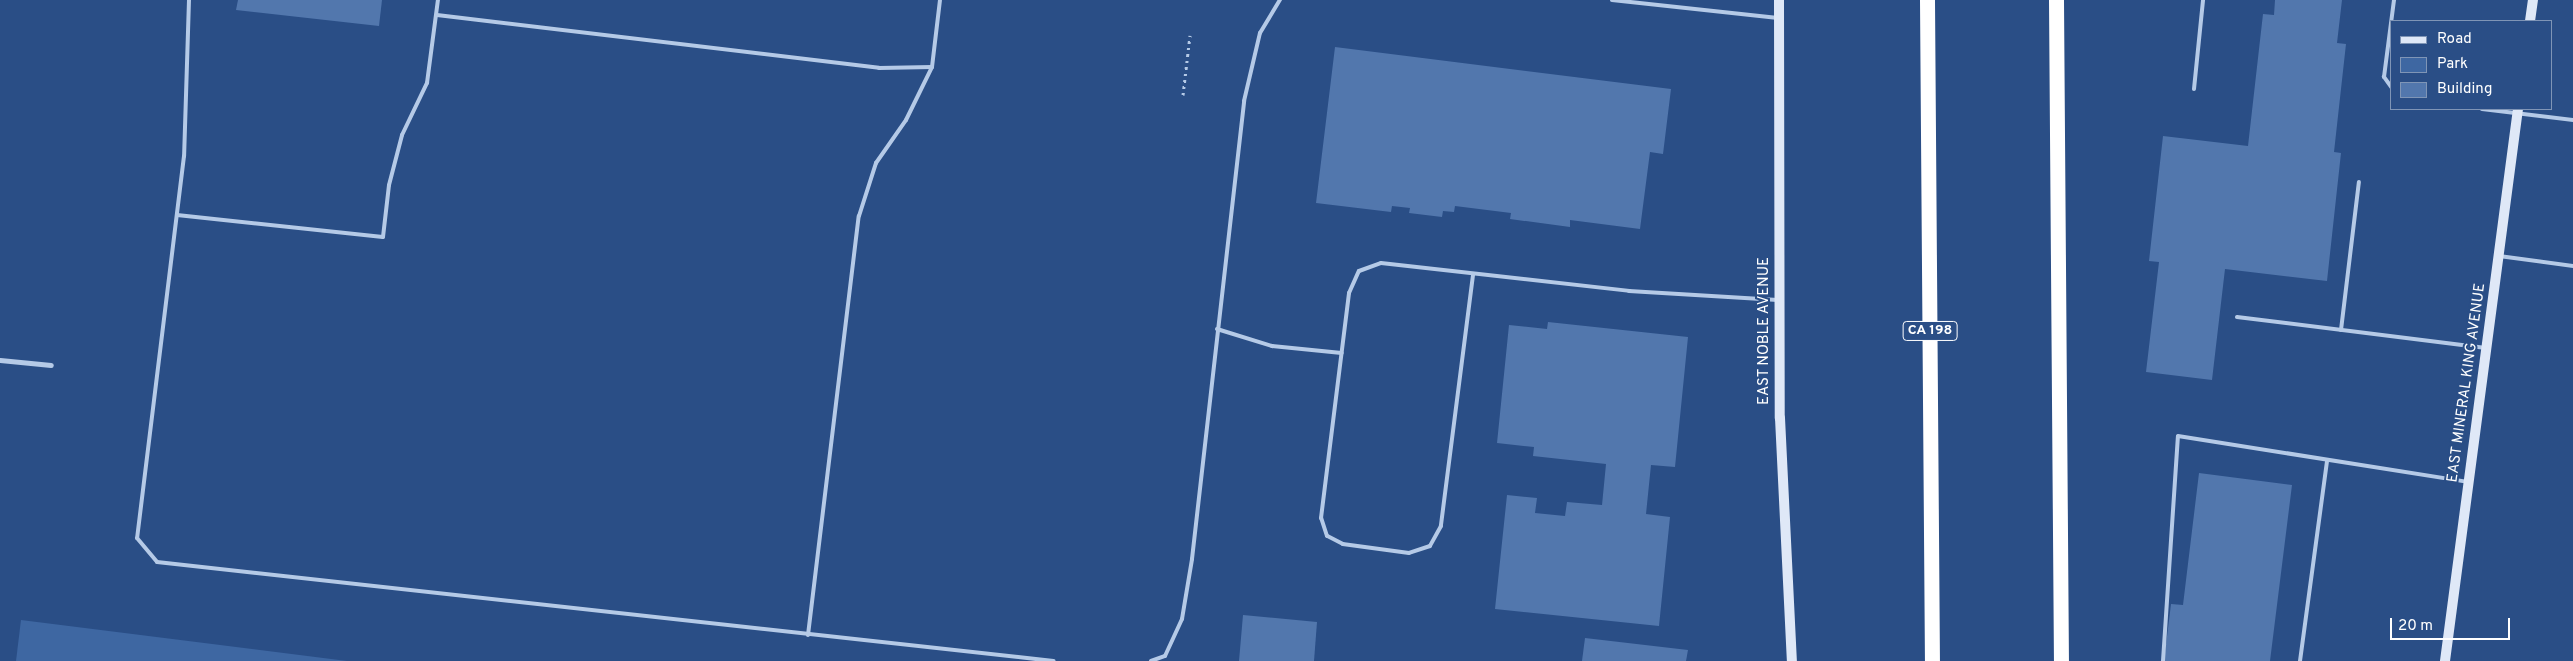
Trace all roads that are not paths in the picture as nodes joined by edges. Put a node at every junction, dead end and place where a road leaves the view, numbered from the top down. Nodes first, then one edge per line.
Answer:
1 (189, 0) edge
2 (438, 0) edge
3 (940, 0) edge
4 (1280, 0) edge
5 (1612, 0) edge
6 (1779, 0) edge
7 (1927, 0) edge
8 (2056, 0) edge
9 (2203, 0) edge
10 (2394, 0) edge
11 (2533, 0) edge
12 (436, 15) junction
13 (1779, 18) junction
14 (2391, 20) edge
15 (2530, 20) edge
16 (2390, 31) edge
17 (932, 67) junction
18 (2390, 85) edge
19 (2194, 89) dead end
20 (2500, 110) edge
21 (2517, 111) edge
22 (2573, 120) edge
23 (2359, 182) dead end
24 (177, 215) junction
25 (2499, 256) junction
26 (2573, 266) edge
27 (1473, 275) junction
28 (1780, 300) junction
29 (2237, 317) dead end
30 (1217, 329) junction
31 (2341, 330) junction
32 (2486, 348) junction
33 (1342, 354) junction
34 (0, 360) edge
35 (51, 365) dead end
36 (2327, 461) junction
37 (2468, 482) junction
38 (808, 635) junction
39 (1054, 661) edge
40 (1151, 661) edge
41 (1792, 661) edge
42 (1932, 661) edge
43 (2061, 661) edge
44 (2163, 661) edge
45 (2300, 661) edge
46 (2445, 661) edge

1 - 24 lane
2 - 12 lane
3 - 17 lane
4 - 30 lane
5 - 13 lane
6 - 13 street, EAST NOBLE AVENUE
7 - 42 highway, CA 198
8 - 43 highway
9 - 19 lane
10 - 14 lane
11 - 15 street
12 - 17 lane
12 - 24 lane
13 - 28 street, EAST NOBLE AVENUE
16 - 18 lane
17 - 38 lane
20 - 21 lane
21 - 22 lane
21 - 25 street, EAST MINERAL KING AVENUE
23 - 31 lane
24 - 38 lane
25 - 26 lane
25 - 32 street, EAST MINERAL KING AVENUE
27 - 28 lane
27 - 33 lane
27 - 33 lane
28 - 41 street, EAST NOBLE AVENUE
29 - 31 lane
30 - 33 lane
30 - 40 lane
31 - 32 lane
32 - 37 street, EAST MINERAL KING AVENUE
34 - 35 street
36 - 37 lane
36 - 44 lane
36 - 45 lane
37 - 46 street, EAST MINERAL KING AVENUE
38 - 39 lane

